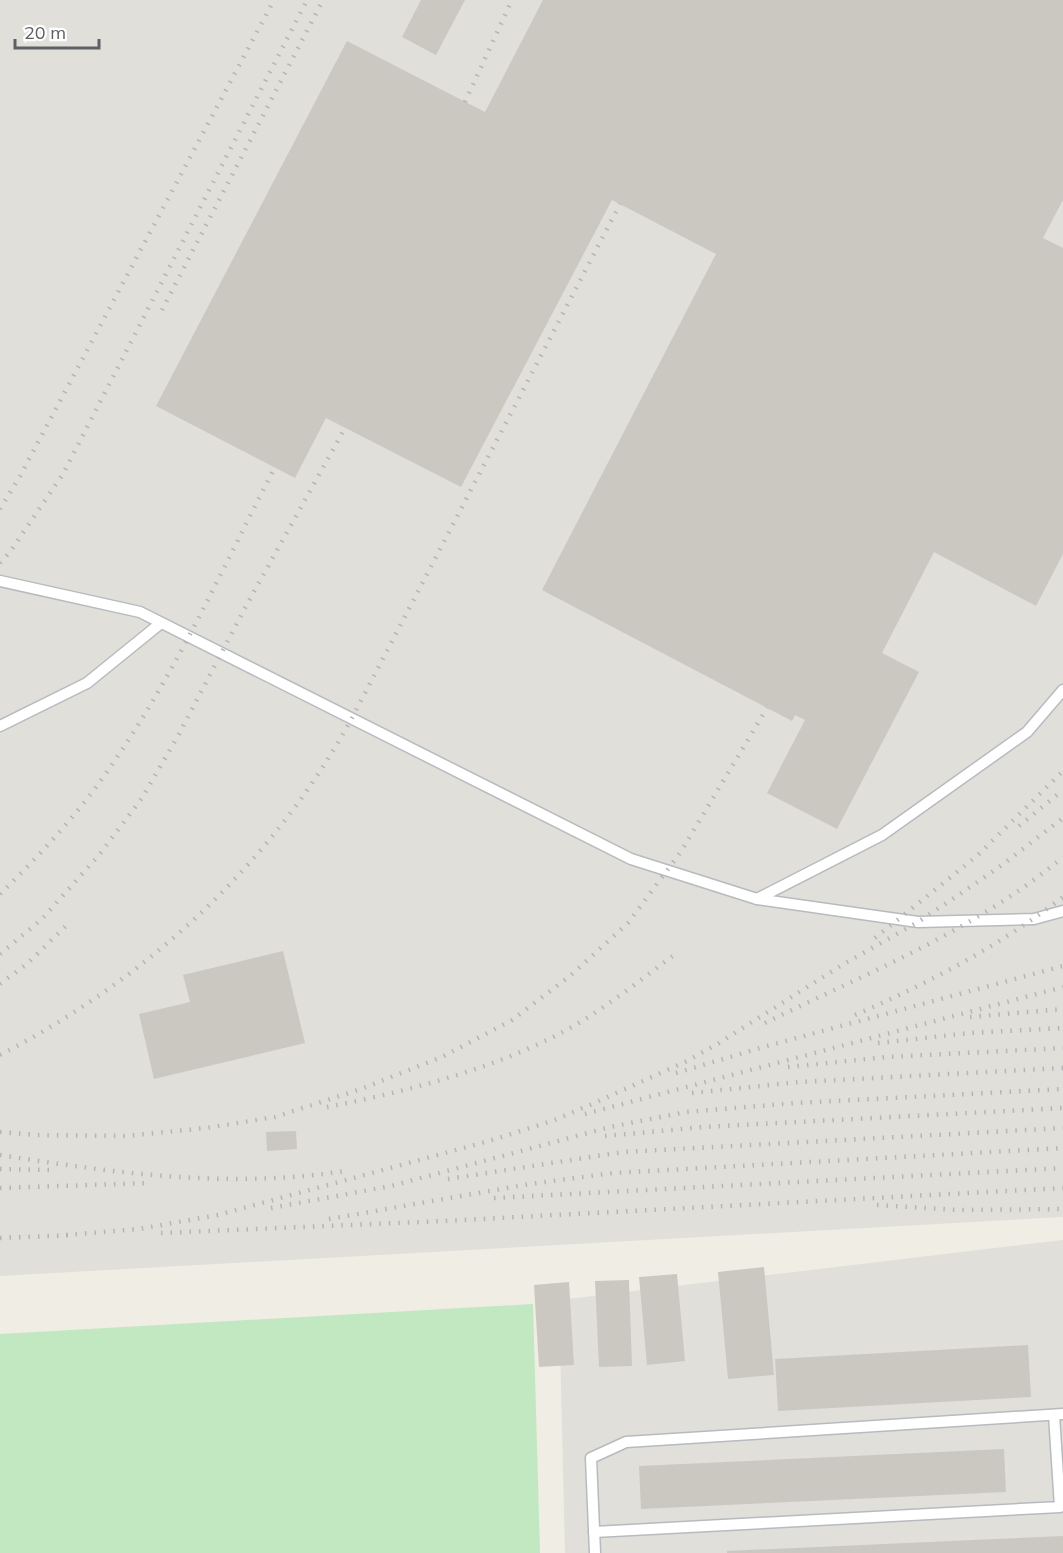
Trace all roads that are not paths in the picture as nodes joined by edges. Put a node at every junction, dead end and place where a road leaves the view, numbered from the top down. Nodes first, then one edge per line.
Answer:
1 (0, 581) edge
2 (161, 622) junction
3 (1063, 690) edge
4 (0, 726) edge
5 (757, 899) junction
6 (1063, 910) edge
7 (1058, 1415) edge
8 (594, 1532) junction
9 (595, 1553) edge

1 - 2 lane
2 - 4 lane
2 - 5 lane
3 - 5 lane
5 - 6 lane
7 - 8 lane
7 - 8 lane
8 - 9 lane

